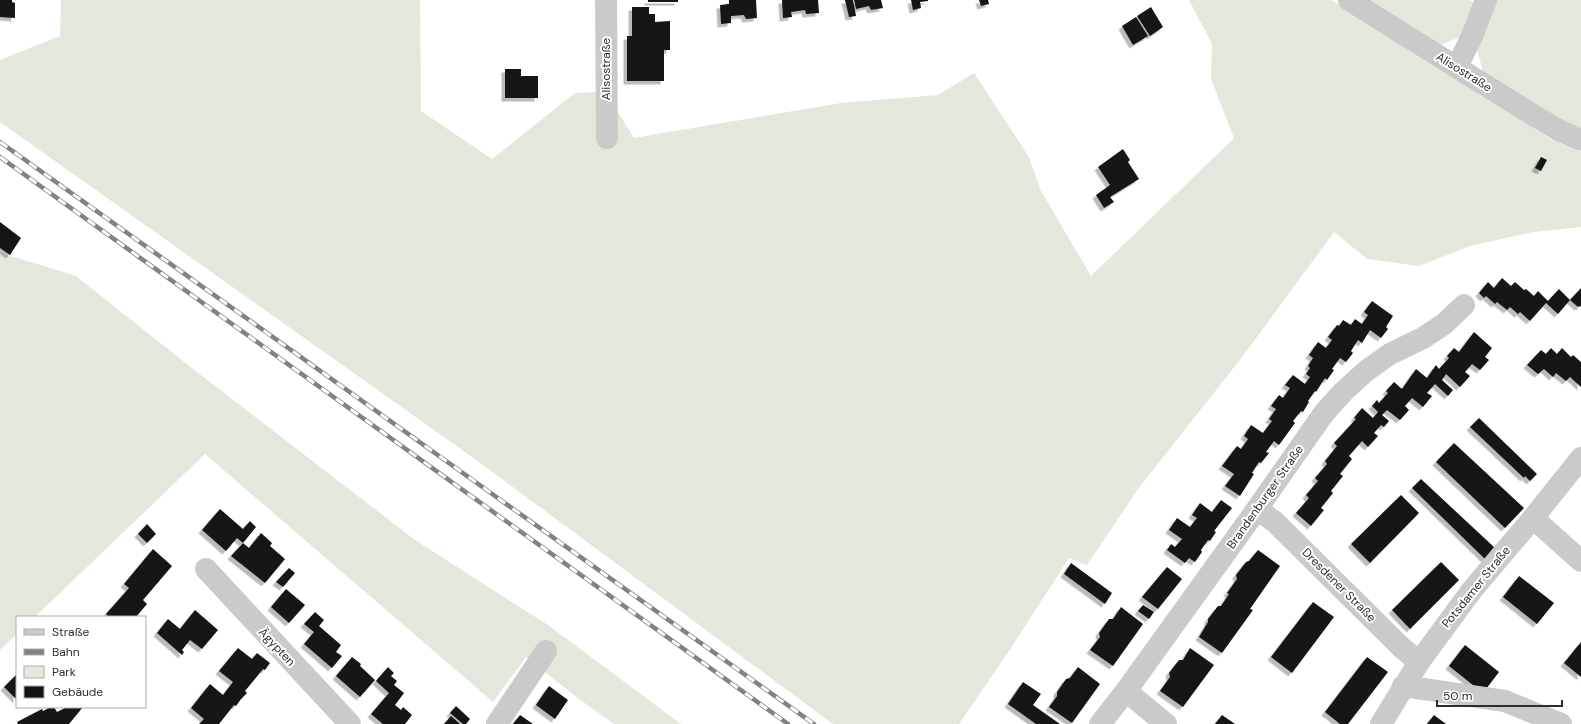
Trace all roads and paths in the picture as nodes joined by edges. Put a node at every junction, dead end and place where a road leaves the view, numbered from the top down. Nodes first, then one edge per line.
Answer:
1 (606, 0) edge
2 (1349, 0) edge
3 (1486, 0) edge
4 (1457, 67) junction
5 (606, 138) dead end
6 (1581, 140) edge
7 (1464, 305) dead end
8 (1581, 458) edge
9 (1257, 509) junction
10 (1533, 518) junction
11 (1581, 561) edge
12 (206, 569) dead end
13 (546, 651) dead end
14 (1419, 662) junction
15 (1403, 686) junction
16 (1126, 691) junction
17 (350, 724) edge
18 (497, 724) edge
19 (1100, 724) edge
20 (1166, 724) edge
21 (1381, 724) edge
22 (1561, 724) edge

1 - 5 street, Alisostraße
2 - 4 street, Alisostraße
3 - 4 street
4 - 6 street, Alisostraße
7 - 9 street, Brandenburger Straße
8 - 10 street, Potsdamer Straße
9 - 14 street, Dresdener Straße
9 - 16 street, Brandenburger Straße
10 - 11 street
10 - 14 street, Potsdamer Straße
12 - 17 street, Ägypten
13 - 18 street
14 - 15 street, Potsdamer Straße
15 - 21 street, Potsdamer Straße
15 - 22 street
16 - 19 street, Brandenburger Straße
16 - 20 street

